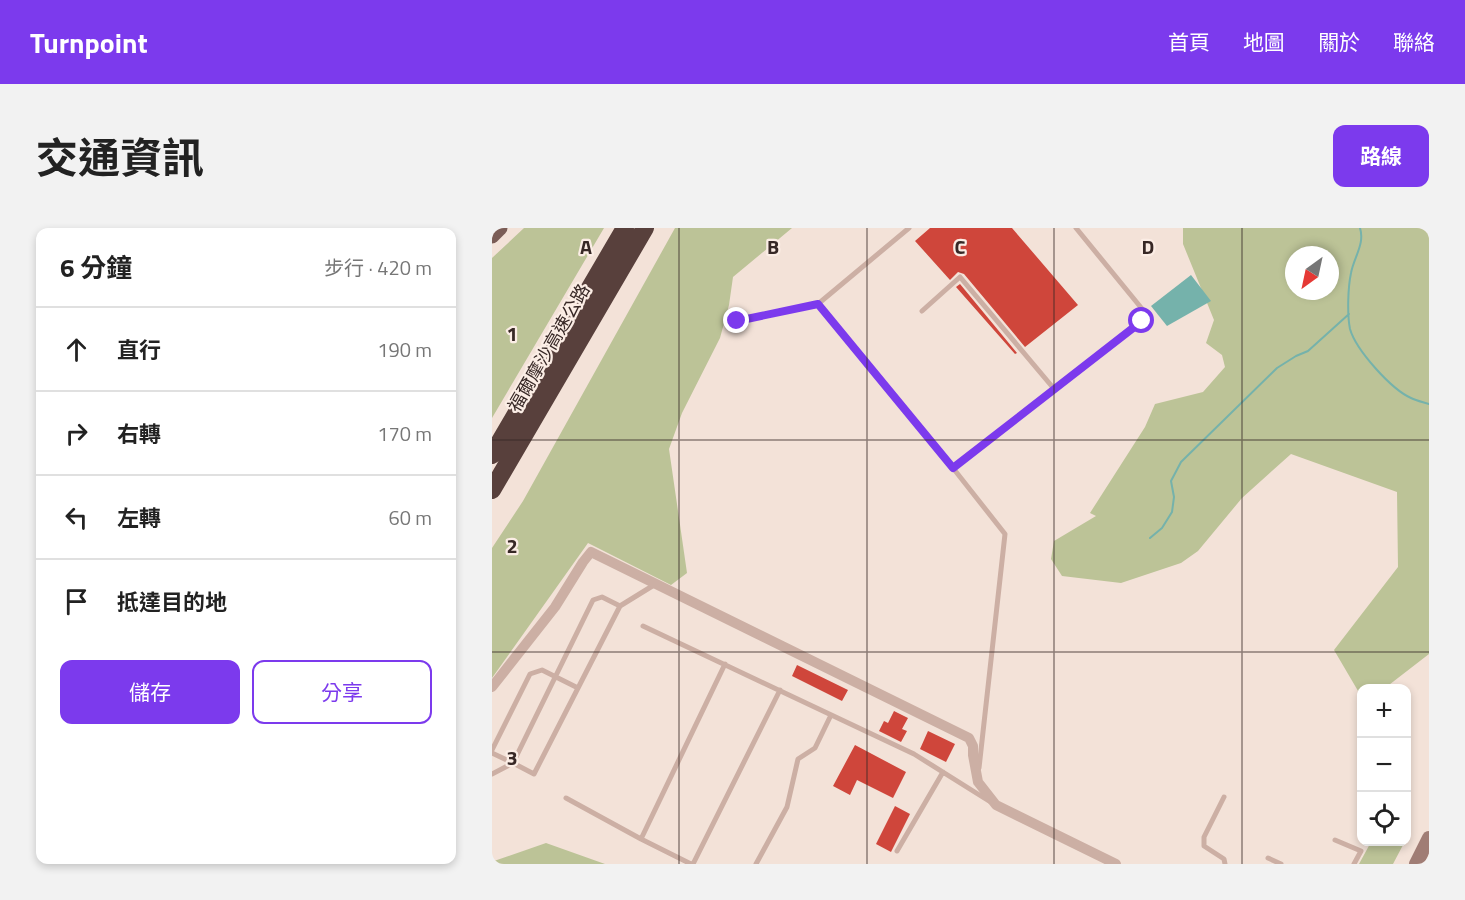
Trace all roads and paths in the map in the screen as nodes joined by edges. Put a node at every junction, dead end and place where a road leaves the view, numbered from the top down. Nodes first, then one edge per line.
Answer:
1 (500, 228) edge
2 (625, 228) edge
3 (645, 228) edge
4 (909, 228) edge
5 (1076, 228) edge
6 (492, 236) edge
7 (623, 249) junction
8 (818, 304) junction
9 (922, 310) dead end
10 (737, 321) dead end
11 (1055, 390) junction
12 (492, 455) edge
13 (953, 468) junction
14 (492, 490) edge
15 (655, 584) junction
16 (620, 606) junction
17 (643, 626) dead end
18 (724, 664) junction
19 (555, 677) junction
20 (492, 687) edge
21 (578, 688) junction
22 (780, 690) junction
23 (831, 715) junction
24 (492, 752) edge
25 (513, 764) junction
26 (943, 772) junction
27 (492, 774) edge
28 (978, 782) junction
29 (1224, 797) dead end
30 (566, 798) dead end
31 (996, 805) junction
32 (1429, 838) edge
33 (641, 839) junction
34 (1335, 840) dead end
35 (897, 851) dead end
36 (1268, 858) dead end
37 (692, 864) edge
38 (756, 864) edge
39 (1116, 864) edge
40 (1225, 864) edge
41 (1281, 864) edge
42 (1354, 864) edge
43 (1416, 864) edge

1 - 6 main road
2 - 7 highway, 福爾摩沙高速公路
3 - 7 highway, 福爾摩沙高速公路
4 - 8 lane
5 - 11 lane
7 - 12 highway, 福爾摩沙高速公路
7 - 14 highway, 福爾摩沙高速公路
8 - 10 lane
8 - 13 lane
9 - 11 lane
11 - 13 lane
13 - 28 lane
15 - 16 lane
15 - 20 street
15 - 28 street
16 - 19 lane
16 - 21 lane
17 - 18 lane
18 - 22 lane
18 - 33 lane
19 - 21 lane
19 - 24 lane
19 - 25 lane
21 - 25 lane
22 - 23 lane
22 - 37 lane
23 - 26 lane
23 - 38 lane
24 - 25 lane
25 - 27 lane
26 - 31 lane
26 - 35 lane
28 - 31 street
29 - 40 lane
30 - 33 lane
31 - 39 street
32 - 43 street
33 - 37 lane
34 - 42 lane
36 - 41 lane

